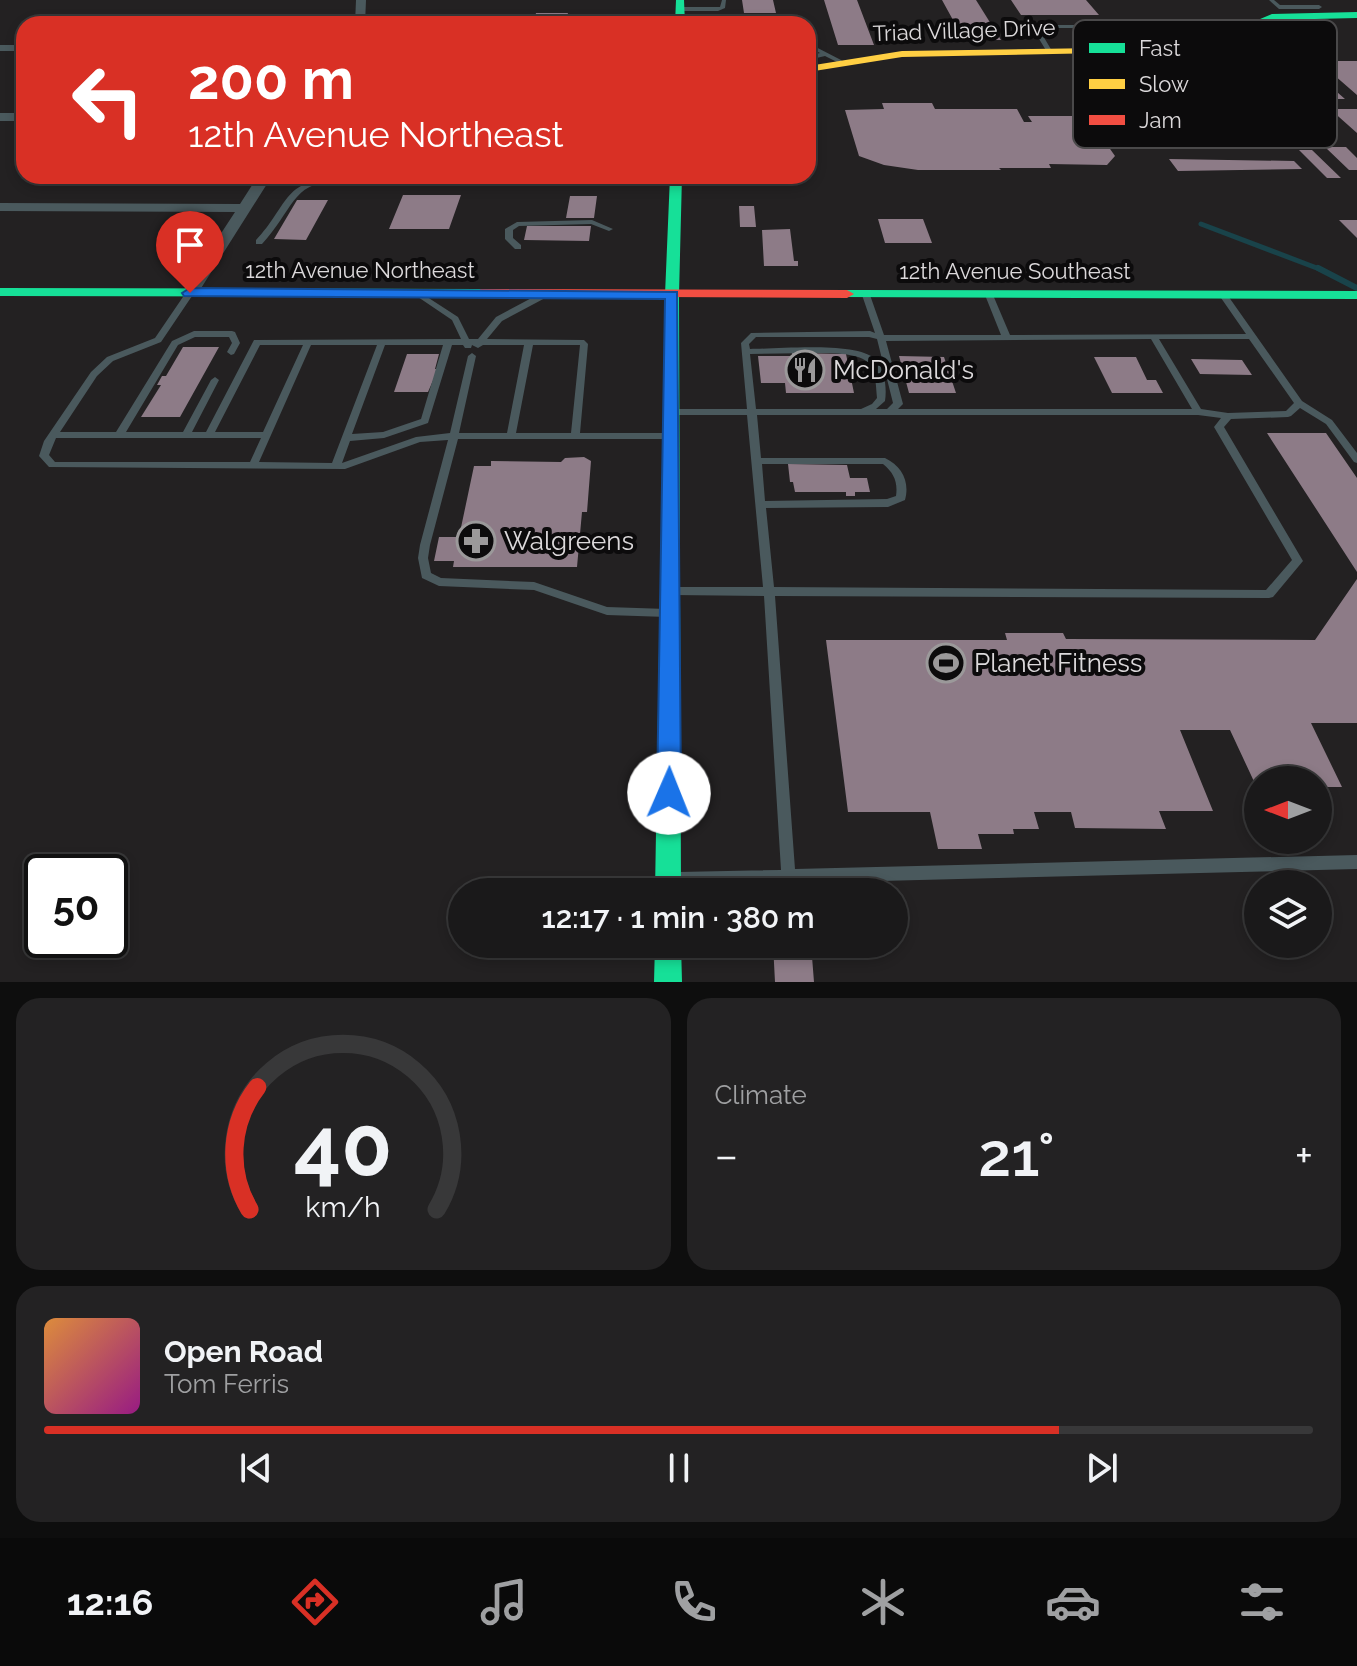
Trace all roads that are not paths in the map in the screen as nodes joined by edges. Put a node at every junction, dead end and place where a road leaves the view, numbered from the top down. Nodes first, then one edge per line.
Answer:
1 (724, 0) edge
2 (1271, 0) edge
3 (1310, 0) edge
4 (680, 11) edge
5 (1324, 11) junction
6 (1357, 15) edge
7 (1262, 20) edge
8 (1073, 26) edge
9 (816, 49) edge
10 (1049, 51) junction
11 (1073, 51) edge
12 (832, 57) junction
13 (816, 58) edge
14 (816, 65) edge
15 (260, 184) edge
16 (310, 184) edge
17 (676, 184) edge
18 (0, 207) edge
19 (244, 208) junction
20 (609, 229) dead end
21 (259, 242) dead end
22 (518, 247) dead end
23 (0, 292) edge
24 (190, 293) junction
25 (419, 294) junction
26 (545, 294) junction
27 (672, 295) junction
28 (866, 295) junction
29 (989, 295) junction
30 (1223, 295) junction
31 (1357, 295) edge
32 (1153, 336) junction
33 (1251, 336) junction
34 (881, 338) junction
35 (1007, 338) junction
36 (257, 342) junction
37 (308, 342) junction
38 (382, 342) junction
39 (448, 342) junction
40 (467, 342) junction
41 (480, 342) junction
42 (529, 342) junction
43 (236, 343) junction
44 (231, 352) dead end
45 (746, 352) junction
46 (472, 356) junction
47 (215, 380) dead end
48 (1299, 403) junction
49 (672, 412) junction
50 (751, 412) junction
51 (859, 412) junction
52 (889, 412) junction
53 (1198, 412) junction
54 (1228, 416) junction
55 (53, 435) junction
56 (119, 435) junction
57 (186, 435) junction
58 (209, 435) junction
59 (267, 435) junction
60 (454, 436) junction
61 (511, 436) junction
62 (575, 436) junction
63 (672, 436) junction
64 (347, 438) junction
65 (1357, 460) edge
66 (756, 461) junction
67 (253, 466) junction
68 (336, 466) junction
69 (761, 505) junction
70 (671, 591) junction
71 (769, 592) junction
72 (671, 613) junction
73 (1357, 862) edge
74 (788, 876) junction
75 (668, 878) edge
76 (764, 878) edge
77 (668, 958) edge
78 (668, 982) edge

1 - 4 lane
2 - 5 lane
3 - 5 lane
5 - 6 main road, Triad Village Drive
5 - 7 main road, Triad Village Drive
8 - 10 lane
9 - 12 lane
10 - 11 main road, Triad Village Drive
10 - 12 main road, Triad Village Drive
12 - 13 lane
12 - 14 main road, Triad Village Drive
15 - 19 street
16 - 21 lane
17 - 27 main road
18 - 19 street
19 - 24 street
20 - 22 lane
23 - 24 main road, 12th Avenue Northeast
24 - 25 main road, 12th Avenue Northeast
24 - 55 lane
25 - 26 main road, 12th Avenue Northeast
25 - 40 lane
26 - 27 main road, 12th Avenue Northeast
26 - 41 lane
27 - 28 main road, 12th Avenue Southeast
27 - 49 main road
28 - 29 main road, 12th Avenue Southeast
28 - 34 lane
29 - 30 main road, 12th Avenue Southeast
29 - 35 lane
30 - 31 main road, 12th Avenue Southeast
30 - 33 lane
32 - 33 lane
32 - 35 lane
32 - 53 lane
33 - 48 lane
34 - 35 lane
34 - 45 lane
34 - 52 lane
36 - 37 lane
36 - 43 lane
36 - 58 lane
37 - 38 lane
37 - 59 lane
38 - 39 lane
38 - 64 lane
39 - 40 lane
39 - 64 lane
40 - 41 lane
40 - 46 lane
41 - 42 lane
41 - 46 lane
42 - 61 lane
42 - 62 lane
43 - 44 lane
43 - 56 lane
45 - 50 lane
45 - 51 lane
46 - 60 lane
47 - 57 lane
48 - 54 lane
48 - 65 lane
49 - 50 lane
49 - 63 main road
50 - 51 lane
50 - 66 lane
51 - 52 lane
52 - 53 lane
53 - 54 lane
54 - 71 lane
55 - 56 lane
55 - 67 lane
56 - 57 lane
57 - 58 lane
58 - 59 lane
59 - 67 lane
60 - 61 lane
60 - 68 lane
60 - 72 lane
61 - 62 lane
62 - 63 lane
63 - 70 main road
64 - 68 lane
66 - 69 lane
66 - 69 lane
67 - 68 lane
69 - 71 lane
70 - 71 lane
70 - 72 main road
71 - 74 lane
72 - 75 main road
73 - 74 lane
74 - 76 lane
77 - 78 main road

